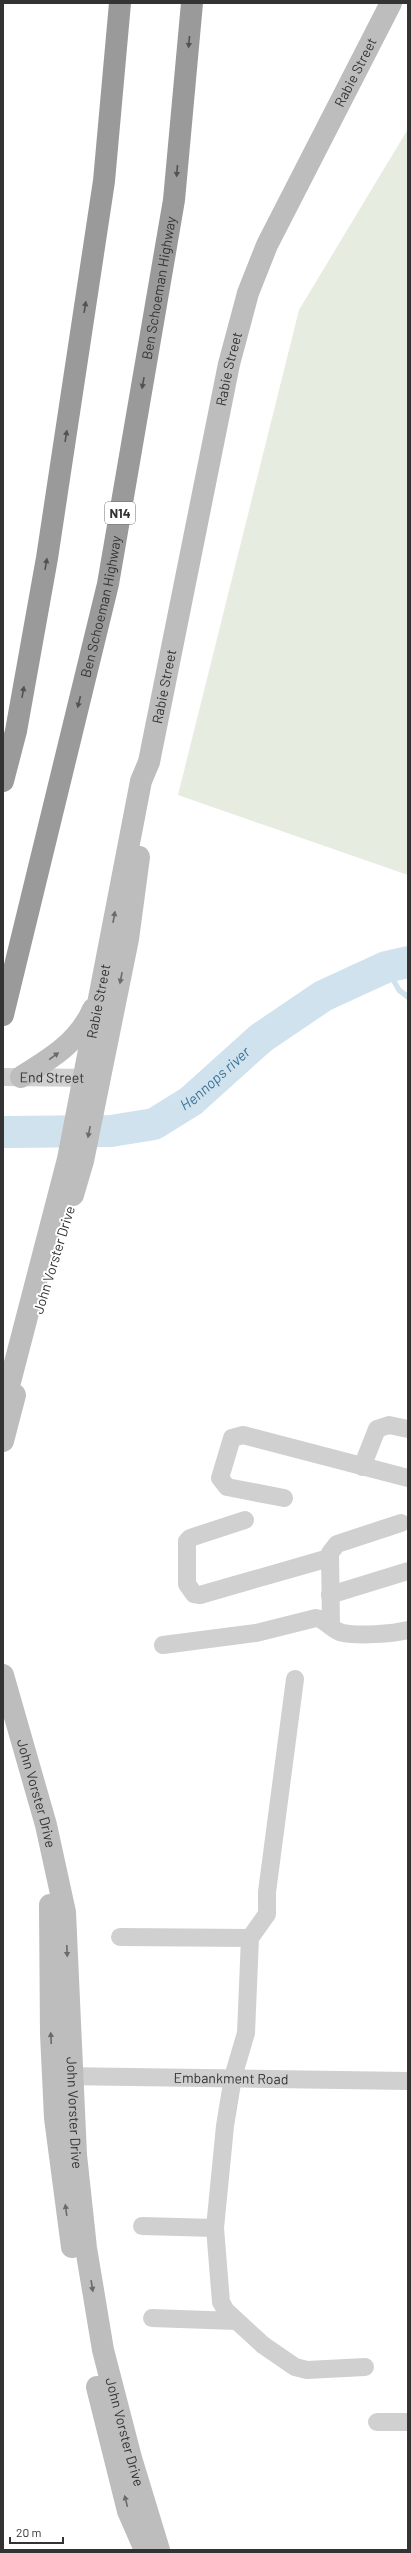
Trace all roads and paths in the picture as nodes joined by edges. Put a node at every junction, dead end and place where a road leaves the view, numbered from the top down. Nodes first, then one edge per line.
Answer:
1 (120, 3) edge
2 (192, 3) edge
3 (391, 3) edge
4 (149, 762) junction
5 (3, 781) edge
6 (102, 988) junction
7 (3, 1015) edge
8 (12, 1077) edge
9 (93, 1078) junction
10 (76, 1160) junction
11 (3, 1409) edge
12 (408, 1429) edge
13 (3, 1441) edge
14 (362, 1467) junction
15 (408, 1478) edge
16 (284, 1498) dead end
17 (245, 1520) dead end
18 (401, 1523) dead end
19 (329, 1558) junction
20 (408, 1571) edge
21 (330, 1595) junction
22 (331, 1626) junction
23 (408, 1630) edge
24 (163, 1646) dead end
25 (3, 1675) edge
26 (295, 1680) dead end
27 (3, 1708) edge
28 (120, 1937) dead end
29 (250, 1938) junction
30 (62, 2076) junction
31 (232, 2077) junction
32 (408, 2081) edge
33 (142, 2226) dead end
34 (215, 2228) junction
35 (152, 2318) dead end
36 (236, 2320) junction
37 (365, 2367) dead end
38 (377, 2422) dead end
39 (408, 2422) edge
40 (145, 2550) edge
41 (159, 2550) edge

5 -> 1 highway
2 -> 7 highway, Ben Schoeman Highway / N14
3 - 4 main road, Rabie Street
6 -> 4 main road, Rabie Street
4 -> 9 main road, Rabie Street
8 -> 6 main road
6 - 9 main road, Rabie Street
8 - 9 street, End Street
9 - 10 main road, John Vorster Drive
10 - 11 main road, John Vorster Drive
10 - 13 main road, John Vorster Drive
12 - 14 street
14 - 15 street
14 - 16 street
17 - 19 street
18 - 19 street
19 - 21 street
20 - 21 street
21 - 22 street
22 - 23 street
22 - 24 street
25 -> 30 main road, John Vorster Drive
26 - 29 street
30 -> 27 main road, John Vorster Drive
28 - 29 street
29 - 31 street
30 - 31 street, Embankment Road
40 -> 30 main road, John Vorster Drive
30 -> 41 main road, John Vorster Drive
31 - 32 street, Embankment Road
31 - 34 street
33 - 34 street
34 - 36 street
35 - 36 street
36 - 37 street
38 - 39 street

